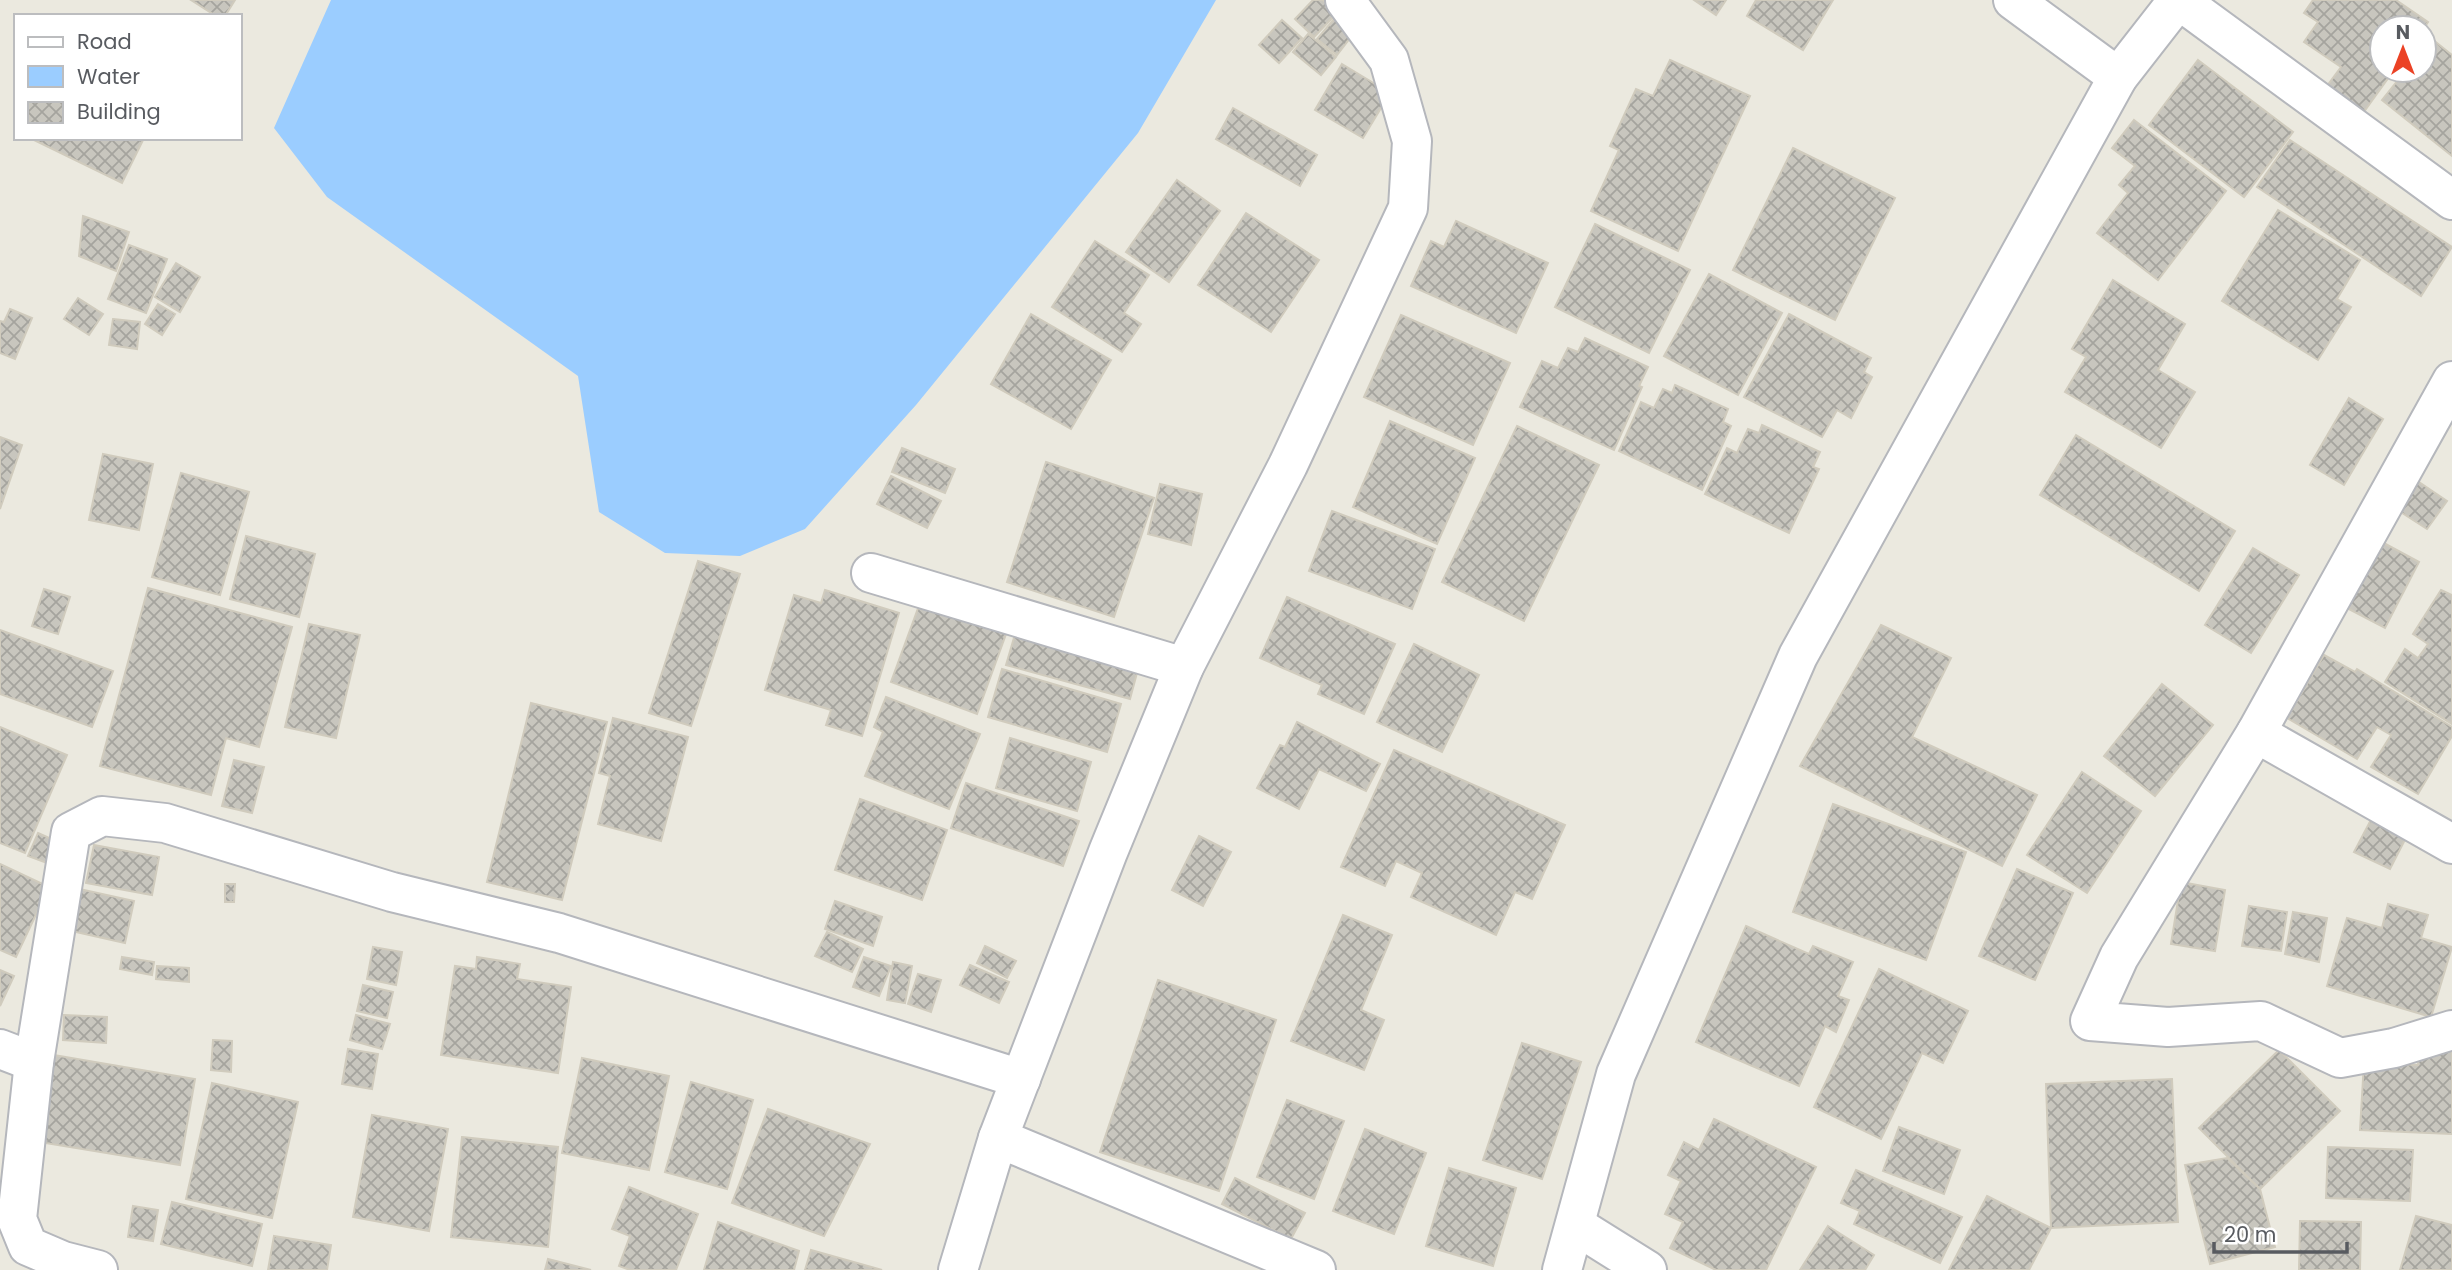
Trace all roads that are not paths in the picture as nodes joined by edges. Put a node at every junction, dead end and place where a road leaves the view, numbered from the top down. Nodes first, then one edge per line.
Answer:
1 (1345, 0) edge
2 (2013, 0) edge
3 (2179, 0) edge
4 (2118, 77) junction
5 (2452, 200) edge
6 (2452, 382) edge
7 (871, 573) dead end
8 (1184, 667) junction
9 (2256, 733) junction
10 (2452, 844) edge
11 (2452, 1030) edge
12 (17, 1056) edge
13 (1021, 1079) junction
14 (998, 1138) junction
15 (1575, 1225) junction
16 (98, 1270) edge
17 (958, 1270) edge
18 (1316, 1270) edge
19 (1562, 1270) edge
20 (1647, 1270) edge

1 - 8 street
2 - 4 street
3 - 4 street
3 - 5 street
4 - 15 street
6 - 9 street
7 - 8 street
8 - 13 street
9 - 10 street
9 - 11 street
12 - 13 street
12 - 16 street
13 - 14 street
14 - 17 street
14 - 18 street
15 - 19 street
15 - 20 street

